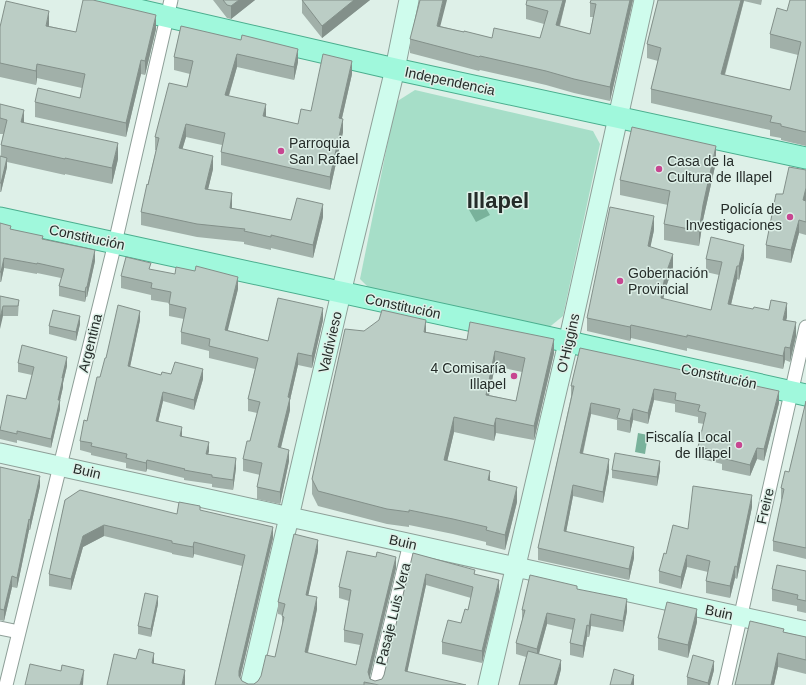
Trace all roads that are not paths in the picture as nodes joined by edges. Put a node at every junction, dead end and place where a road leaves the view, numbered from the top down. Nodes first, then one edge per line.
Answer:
1 (95, 0) edge
2 (409, 0) edge
3 (644, 0) edge
4 (169, 8) edge
5 (395, 69) junction
6 (617, 117) junction
7 (806, 158) edge
8 (0, 218) edge
9 (115, 244) junction
10 (341, 293) junction
11 (806, 327) edge
12 (568, 342) junction
13 (799, 394) edge
14 (0, 453) edge
15 (60, 465) junction
16 (289, 516) junction
17 (410, 543) junction
18 (517, 567) junction
19 (740, 616) junction
20 (0, 628) edge
21 (806, 631) edge
22 (19, 632) junction
23 (6, 685) edge
24 (250, 685) edge
25 (376, 685) edge
26 (488, 685) edge
27 (725, 685) edge

1 - 4 main road, Independencia
2 - 5 street, Valdivieso
3 - 6 street, O'Higgins
4 - 5 main road, Independencia
4 - 9 street, Argentina
5 - 6 main road, Independencia
5 - 10 street, Valdivieso
6 - 7 main road, Independencia
6 - 12 street, O'Higgins
8 - 9 main road, Constitución
9 - 10 main road, Constitución
9 - 15 street, Argentina
10 - 12 main road, Constitución
10 - 16 street, Valdivieso
11 - 13 street, Freire
12 - 13 main road, Constitución
12 - 18 street, O'Higgins
13 - 19 street, Freire
14 - 15 street, Buin
15 - 16 street, Buin
15 - 22 street, Argentina
16 - 17 street, Buin
16 - 24 street, Valdivieso
17 - 18 street, Buin
17 - 25 street, Pasaje Luis Vera
18 - 19 street, Buin
18 - 26 street, O'Higgins
19 - 21 street, Buin
19 - 27 street, Freire
20 - 22 street
22 - 23 street, Argentina

